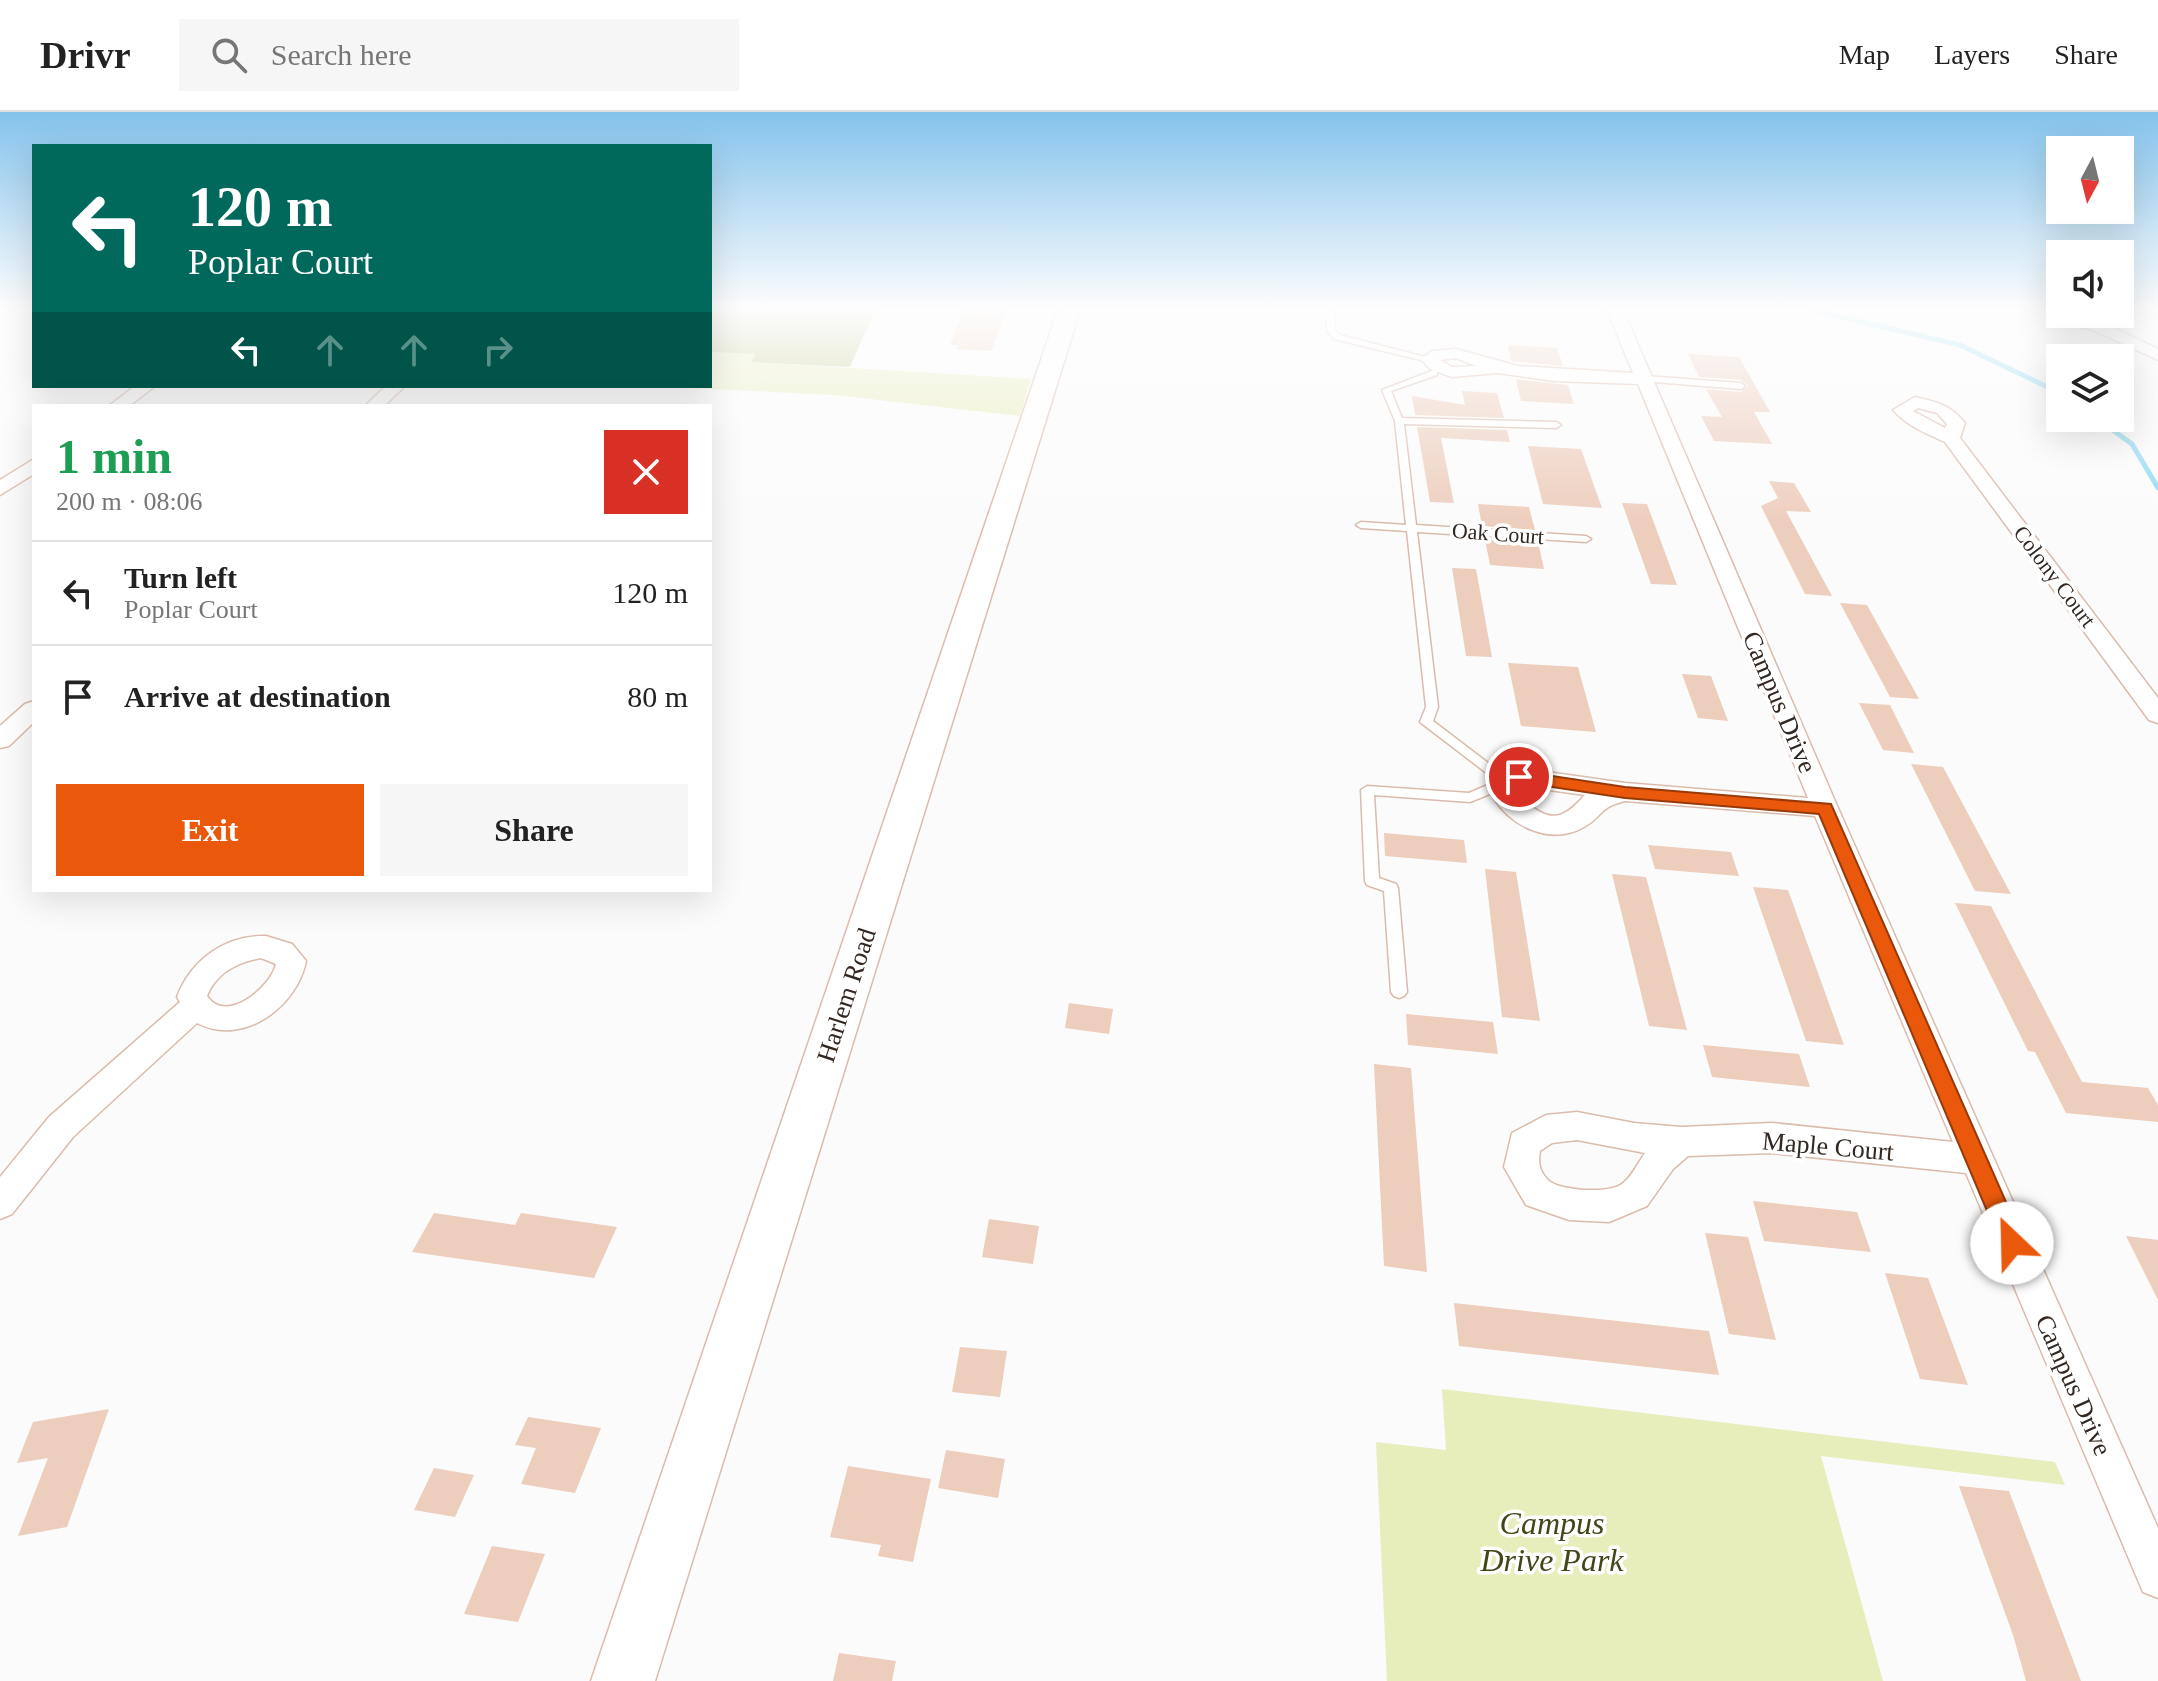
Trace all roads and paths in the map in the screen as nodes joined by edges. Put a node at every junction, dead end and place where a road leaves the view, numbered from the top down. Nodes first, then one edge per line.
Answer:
1 (1045, 383) edge
2 (1399, 383) edge
3 (1647, 383) edge
4 (1703, 383) edge
5 (1741, 386) dead end
6 (143, 388) edge
7 (394, 388) edge
8 (121, 404) edge
9 (376, 404) edge
10 (1399, 421) junction
11 (1556, 425) dead end
12 (1951, 438) dead end
13 (32, 466) edge
14 (0, 489) edge
15 (1361, 525) dead end
16 (1410, 528) junction
17 (1586, 539) dead end
18 (32, 711) edge
19 (2158, 715) edge
20 (0, 740) edge
21 (1507, 782) junction
22 (1625, 792) junction
23 (1825, 808) junction
24 (1399, 992) dead end
25 (195, 1007) dead end
26 (1681, 1142) dead end
27 (1976, 1159) junction
28 (0, 1203) edge
29 (2158, 1577) edge
30 (623, 1681) edge

1 - 30 main road, Harlem Road
2 - 10 lane
3 - 23 street, Campus Drive
4 - 5 lane
6 - 8 street
7 - 9 street
10 - 11 lane
10 - 16 lane
12 - 19 street, Colony Court
13 - 14 street
15 - 16 lane, Oak Court
16 - 17 lane, Oak Court
16 - 21 lane
18 - 20 street
21 - 22 street
21 - 22 street
21 - 24 lane
22 - 23 street
23 - 27 street, Campus Drive
25 - 28 street
26 - 27 street, Maple Court
27 - 29 street, Campus Drive

